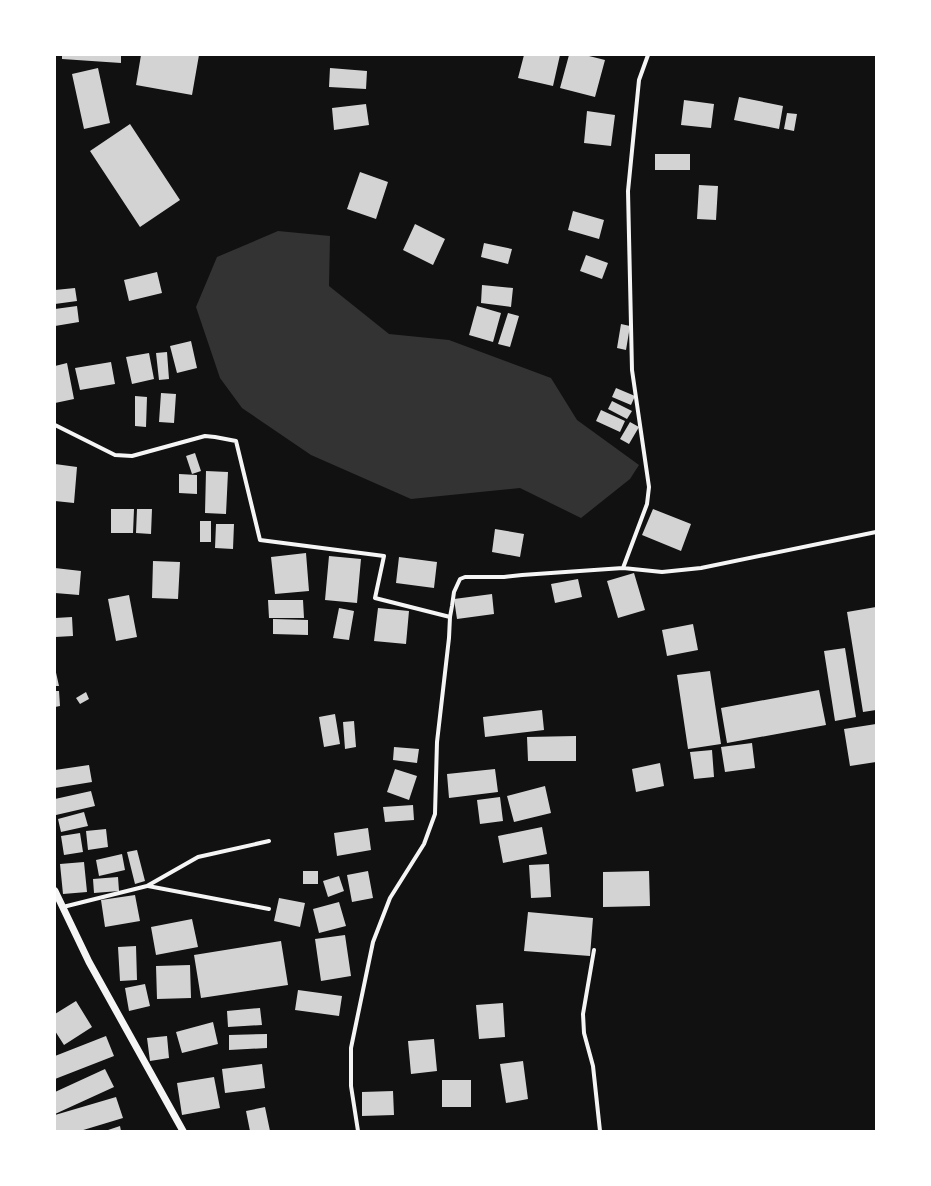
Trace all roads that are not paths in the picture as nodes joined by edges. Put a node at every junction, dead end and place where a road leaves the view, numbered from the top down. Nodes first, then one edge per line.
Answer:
1 (648, 55) edge
2 (55, 424) edge
3 (876, 532) edge
4 (623, 568) junction
5 (450, 617) junction
6 (268, 841) dead end
7 (147, 886) junction
8 (55, 890) edge
9 (63, 906) junction
10 (269, 909) dead end
11 (594, 950) dead end
12 (183, 1131) edge
13 (358, 1131) edge
14 (600, 1131) edge

1 - 4 street
2 - 5 street
3 - 4 street
4 - 5 street
5 - 13 street
6 - 7 street
7 - 9 street
7 - 10 street
8 - 9 street
9 - 12 street
11 - 14 street

